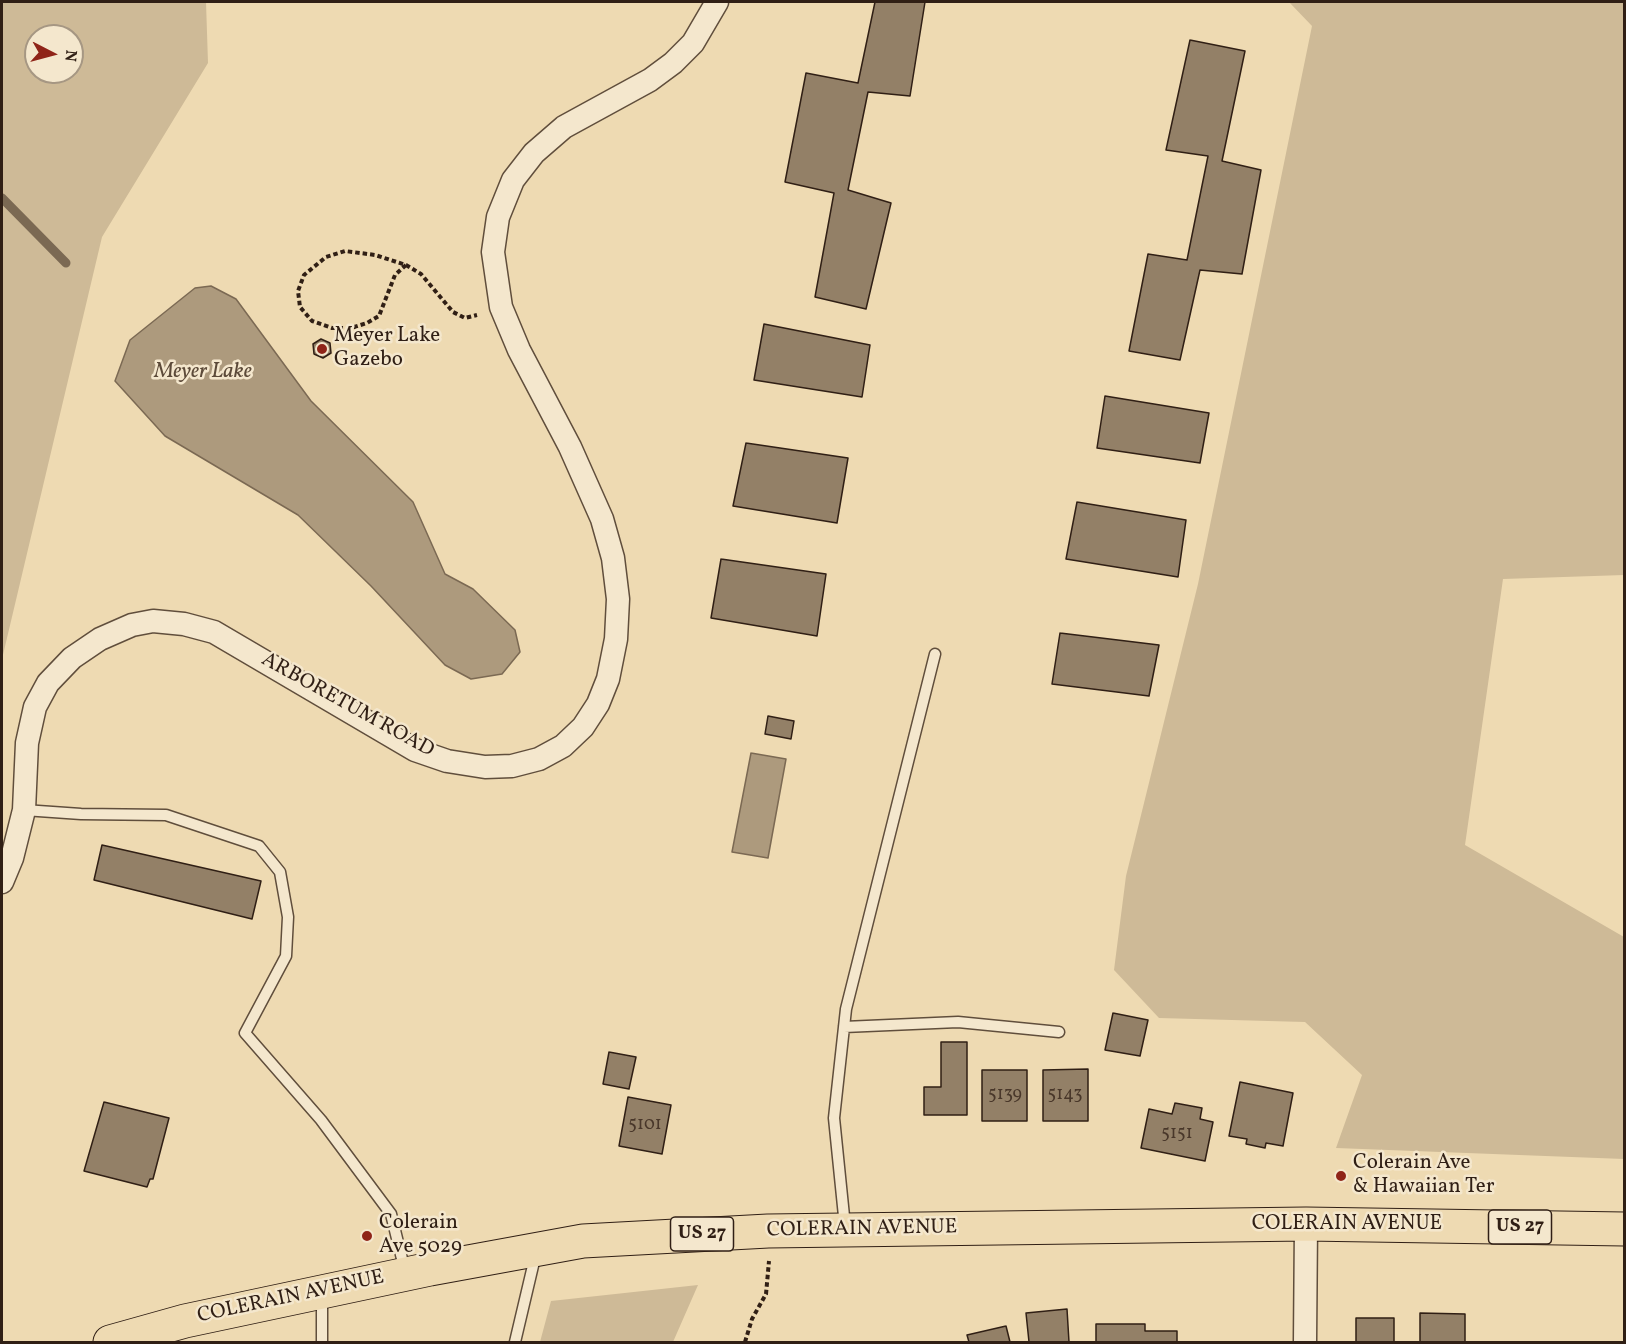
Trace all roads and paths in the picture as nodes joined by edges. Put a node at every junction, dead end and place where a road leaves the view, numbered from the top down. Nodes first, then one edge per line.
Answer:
1 (717, 2) edge
2 (406, 265) junction
3 (501, 308) junction
4 (935, 654) dead end
5 (24, 810) junction
6 (2, 882) edge
7 (844, 1028) junction
8 (1059, 1032) dead end
9 (1306, 1224) junction
10 (1624, 1229) edge
11 (845, 1230) junction
12 (768, 1231) junction
13 (537, 1250) junction
14 (406, 1274) junction
15 (322, 1292) junction
16 (110, 1342) edge
17 (322, 1342) edge
18 (516, 1342) edge
19 (745, 1342) edge
20 (1305, 1342) edge

1 - 3 street, ARBORETUM ROAD
2 - 2 path
2 - 3 path
3 - 5 street, ARBORETUM ROAD
4 - 7 lane
5 - 6 street, ARBORETUM ROAD
5 - 14 lane
7 - 8 lane
7 - 11 lane
9 - 10 main road, COLERAIN AVENUE / US 27
9 - 11 main road, COLERAIN AVENUE / US 27
9 - 20 street
11 - 12 main road, COLERAIN AVENUE / US 27
12 - 13 main road, COLERAIN AVENUE / US 27
12 - 19 path
13 - 14 main road, COLERAIN AVENUE / US 27
13 - 18 lane
14 - 15 main road, COLERAIN AVENUE / US 27
15 - 16 main road, COLERAIN AVENUE / US 27
15 - 17 lane

